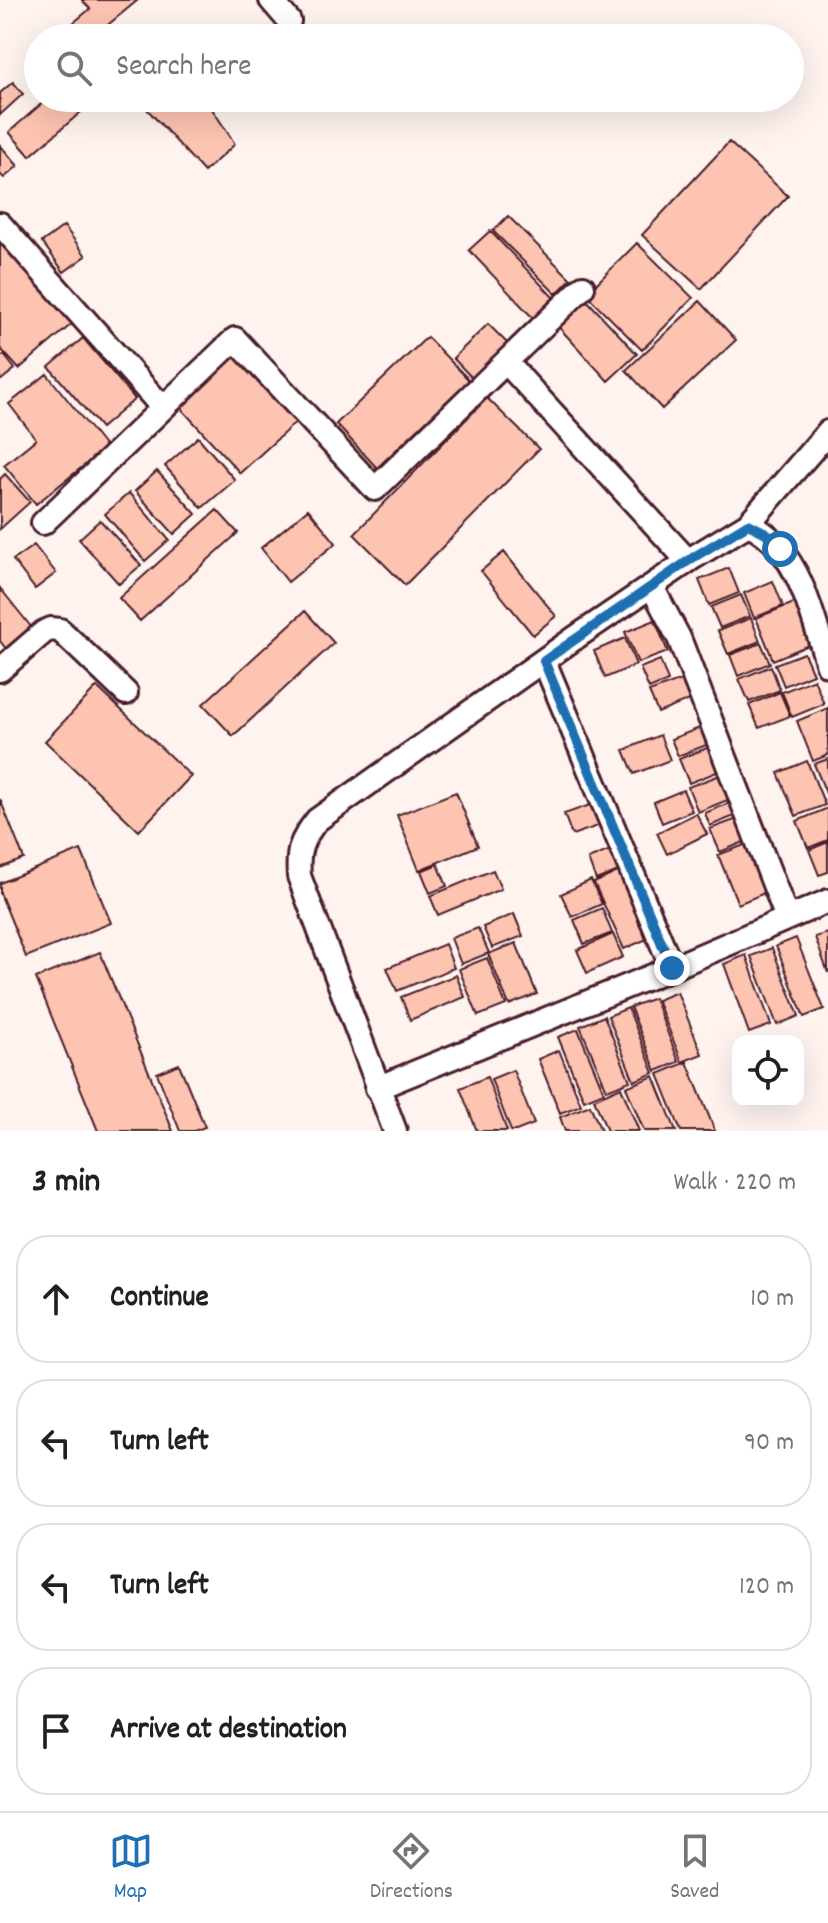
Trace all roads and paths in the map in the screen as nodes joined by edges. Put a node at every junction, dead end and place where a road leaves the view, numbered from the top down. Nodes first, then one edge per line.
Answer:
1 (271, 0) edge
2 (289, 21) dead end
3 (0, 224) edge
4 (583, 287) dead end
5 (506, 362) junction
6 (163, 408) junction
7 (828, 432) edge
8 (43, 523) dead end
9 (748, 524) junction
10 (688, 561) junction
11 (652, 587) junction
12 (544, 661) junction
13 (828, 665) edge
14 (0, 670) edge
15 (126, 693) dead end
16 (828, 901) edge
17 (787, 918) junction
18 (672, 968) junction
19 (377, 1088) junction
20 (395, 1131) edge

1 - 2 street
3 - 6 street
4 - 5 street
5 - 6 street
5 - 10 street
6 - 8 street
7 - 9 street
9 - 10 street
9 - 13 street
10 - 11 street
11 - 12 street
11 - 17 street
12 - 18 street
12 - 19 street
14 - 15 street
16 - 17 street
17 - 18 street
18 - 19 street
19 - 20 street

